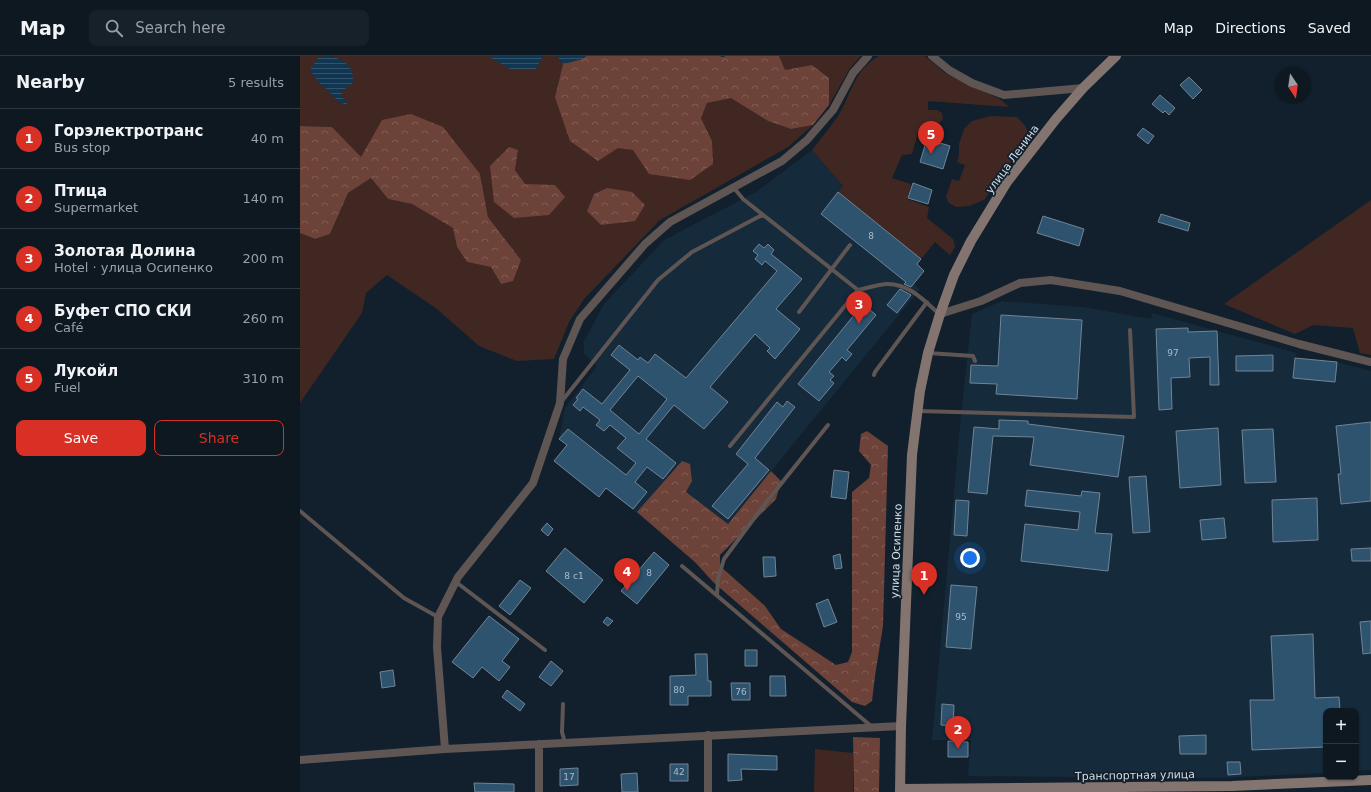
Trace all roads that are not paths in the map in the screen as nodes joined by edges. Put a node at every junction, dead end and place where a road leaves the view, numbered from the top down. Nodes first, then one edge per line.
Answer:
1 (868, 56) edge
2 (932, 56) edge
3 (1116, 56) edge
4 (1084, 88) junction
5 (733, 187) junction
6 (762, 215) junction
7 (850, 245) dead end
8 (832, 270) junction
9 (858, 290) junction
10 (927, 302) junction
11 (799, 312) dead end
12 (940, 314) junction
13 (1130, 330) dead end
14 (928, 353) junction
15 (975, 361) dead end
16 (1371, 362) edge
17 (874, 375) dead end
18 (560, 403) junction
19 (918, 411) junction
20 (828, 425) dead end
21 (730, 446) dead end
22 (300, 511) edge
23 (682, 566) dead end
24 (456, 582) junction
25 (717, 595) junction
26 (438, 617) junction
27 (546, 650) dead end
28 (563, 704) dead end
29 (871, 726) junction
30 (901, 726) junction
31 (708, 735) junction
32 (565, 743) junction
33 (538, 744) junction
34 (445, 749) junction
35 (300, 760) edge
36 (1371, 780) edge
37 (900, 790) edge
38 (539, 792) edge
39 (708, 792) edge

1 - 5 street
2 - 4 street
3 - 4 main road, улица Ленина
4 - 12 main road, улица Ленина
5 - 6 lane
5 - 18 street
6 - 8 lane
6 - 18 lane
7 - 8 lane
8 - 9 lane
8 - 11 lane
9 - 10 lane
9 - 21 lane
10 - 12 lane
10 - 17 lane
12 - 14 main road, улица Осипенко
12 - 16 street
13 - 19 lane
14 - 15 lane
14 - 19 main road, улица Осипенко
18 - 24 street
19 - 30 main road, улица Осипенко
20 - 25 lane
22 - 26 lane
23 - 25 lane
24 - 26 street
24 - 27 lane
25 - 29 lane
26 - 34 street
28 - 32 lane
29 - 30 street
29 - 31 street
30 - 37 main road, улица Осипенко
31 - 32 street
31 - 39 street
32 - 33 street
33 - 34 street
33 - 38 street
34 - 35 street
36 - 37 main road, Транспортная улица

